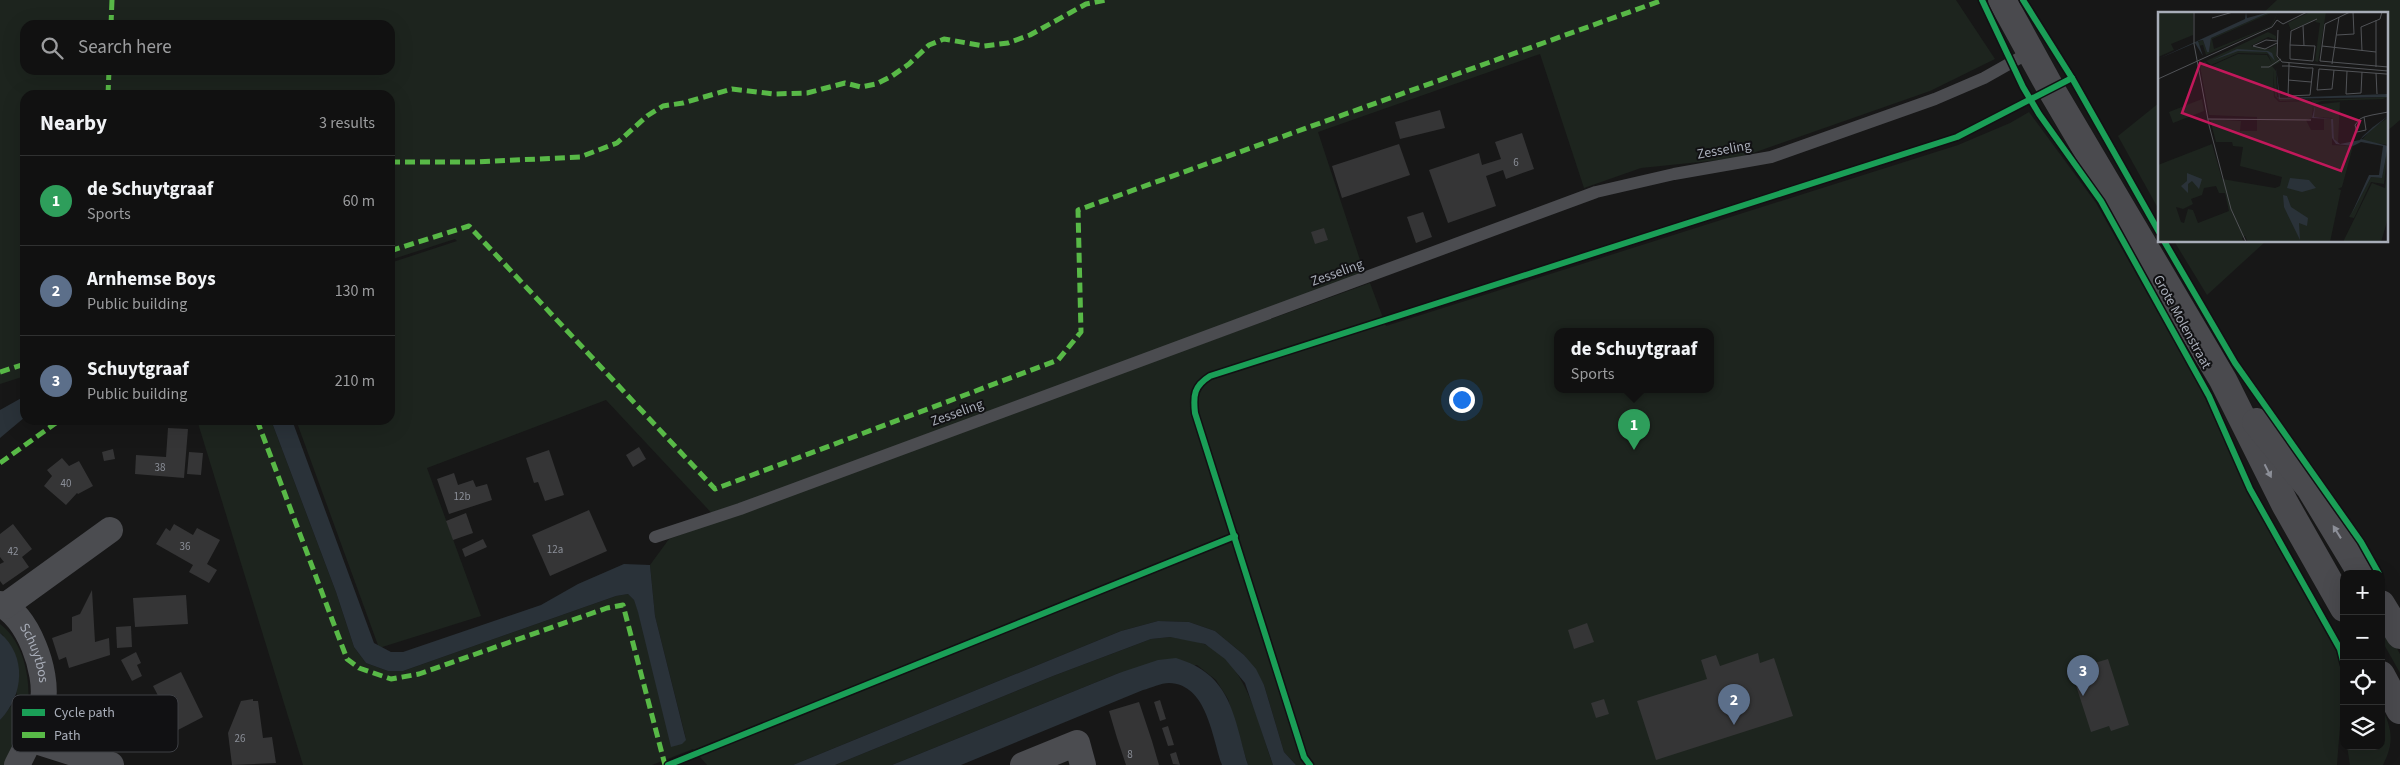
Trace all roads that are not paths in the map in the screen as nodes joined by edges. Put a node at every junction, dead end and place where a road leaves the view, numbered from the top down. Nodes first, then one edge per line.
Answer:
1 (2002, 0) edge
2 (2030, 52) junction
3 (2223, 380) junction
4 (110, 530) dead end
5 (655, 536) dead end
6 (2360, 570) edge
7 (2340, 601) edge
8 (2, 605) edge
9 (2385, 611) edge
10 (2400, 635) edge
11 (2385, 682) edge
12 (42, 695) edge
13 (2400, 710) edge
14 (23, 752) edge
15 (72, 752) edge
16 (17, 765) edge
17 (111, 765) edge
18 (1023, 765) edge
19 (1083, 765) edge

1 - 2 street, Grote Molenstraat
2 - 3 street, Grote Molenstraat
2 - 5 lane, Zesseling
6 -> 3 street, Grote Molenstraat
3 -> 7 street, Grote Molenstraat
4 - 8 street, Schuytbos
8 - 12 street, Schuytbos
9 - 10 street
11 - 13 street
14 - 16 street, Schuytbos
15 - 17 street
18 - 19 street

